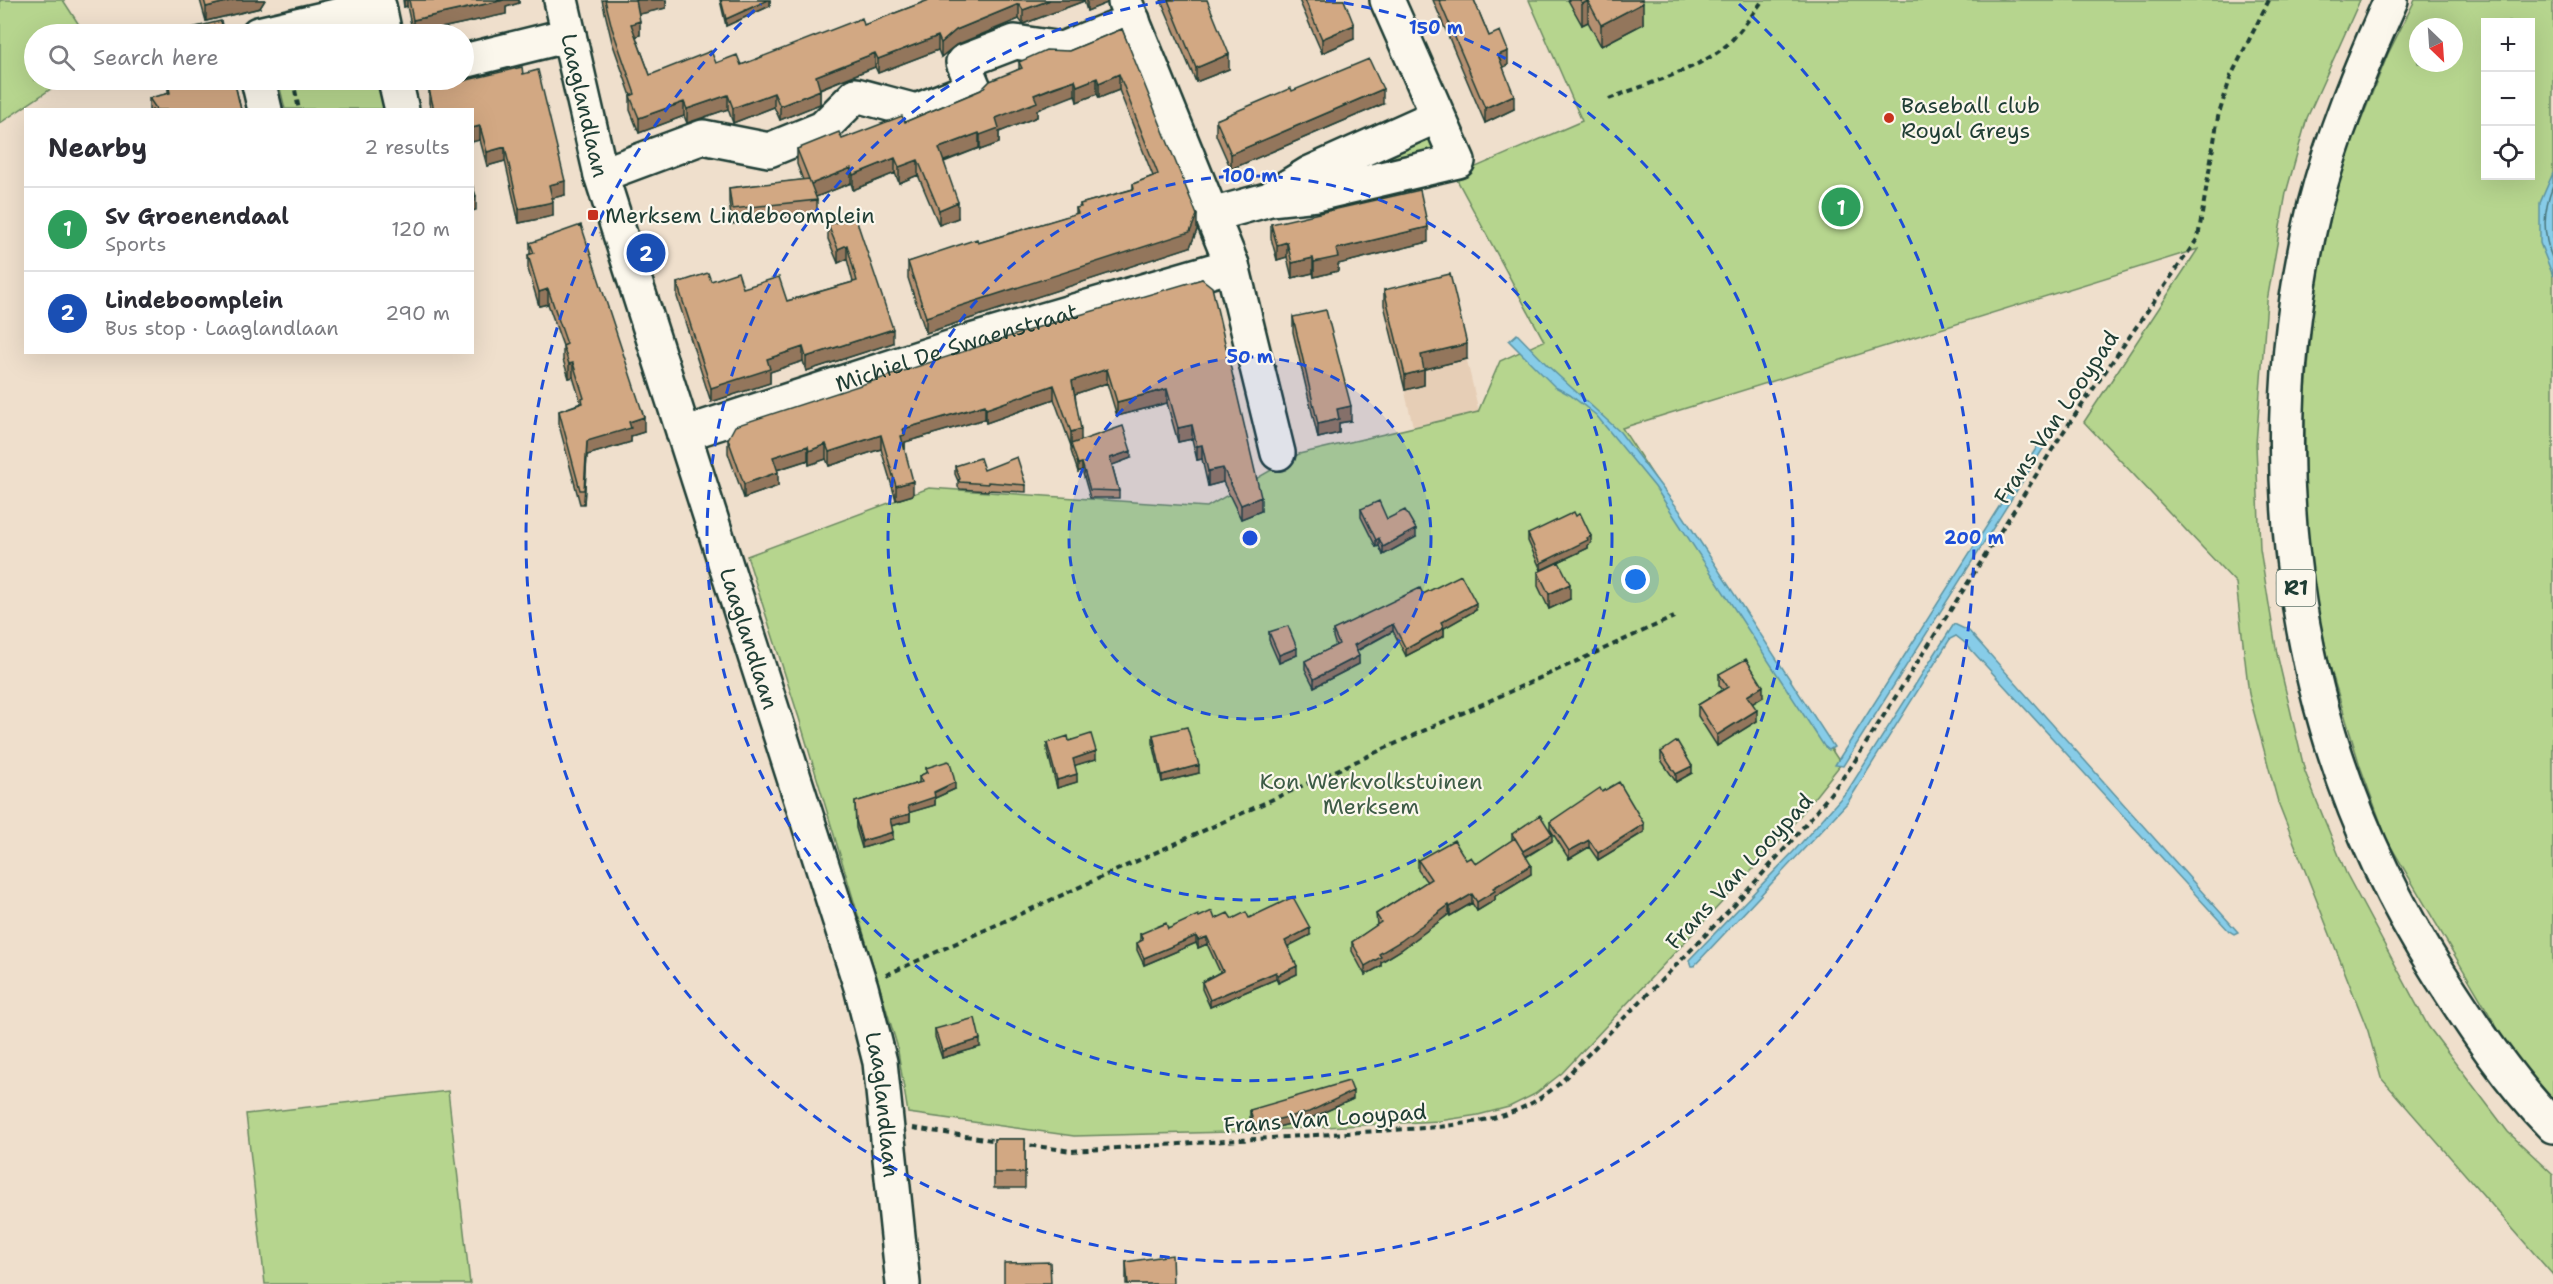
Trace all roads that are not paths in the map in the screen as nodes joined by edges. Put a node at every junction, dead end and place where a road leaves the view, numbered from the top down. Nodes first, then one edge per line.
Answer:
1 (561, 0) edge
2 (1387, 0) edge
3 (2391, 0) edge
4 (1129, 10) edge
5 (301, 24) edge
6 (383, 24) edge
7 (569, 35) junction
8 (474, 59) edge
9 (260, 90) edge
10 (397, 90) edge
11 (265, 108) edge
12 (402, 108) edge
13 (1437, 116) junction
14 (601, 175) junction
15 (1270, 198) junction
16 (1212, 214) junction
17 (1232, 265) junction
18 (684, 434) junction
19 (1278, 453) dead end
20 (2553, 1126) edge
21 (903, 1284) edge

1 - 7 main road, Laaglandlaan
2 - 13 main road
3 - 20 main road, R1
4 - 14 main road
4 - 16 main road
5 - 6 main road
7 - 8 main road
7 - 14 main road, Laaglandlaan
9 - 11 main road
10 - 12 main road
13 - 15 main road
13 - 15 main road
14 - 18 main road, Laaglandlaan
15 - 16 main road
16 - 17 main road
17 - 18 main road, Michiel De Swaenstraat
17 - 19 main road
18 - 21 main road, Laaglandlaan

